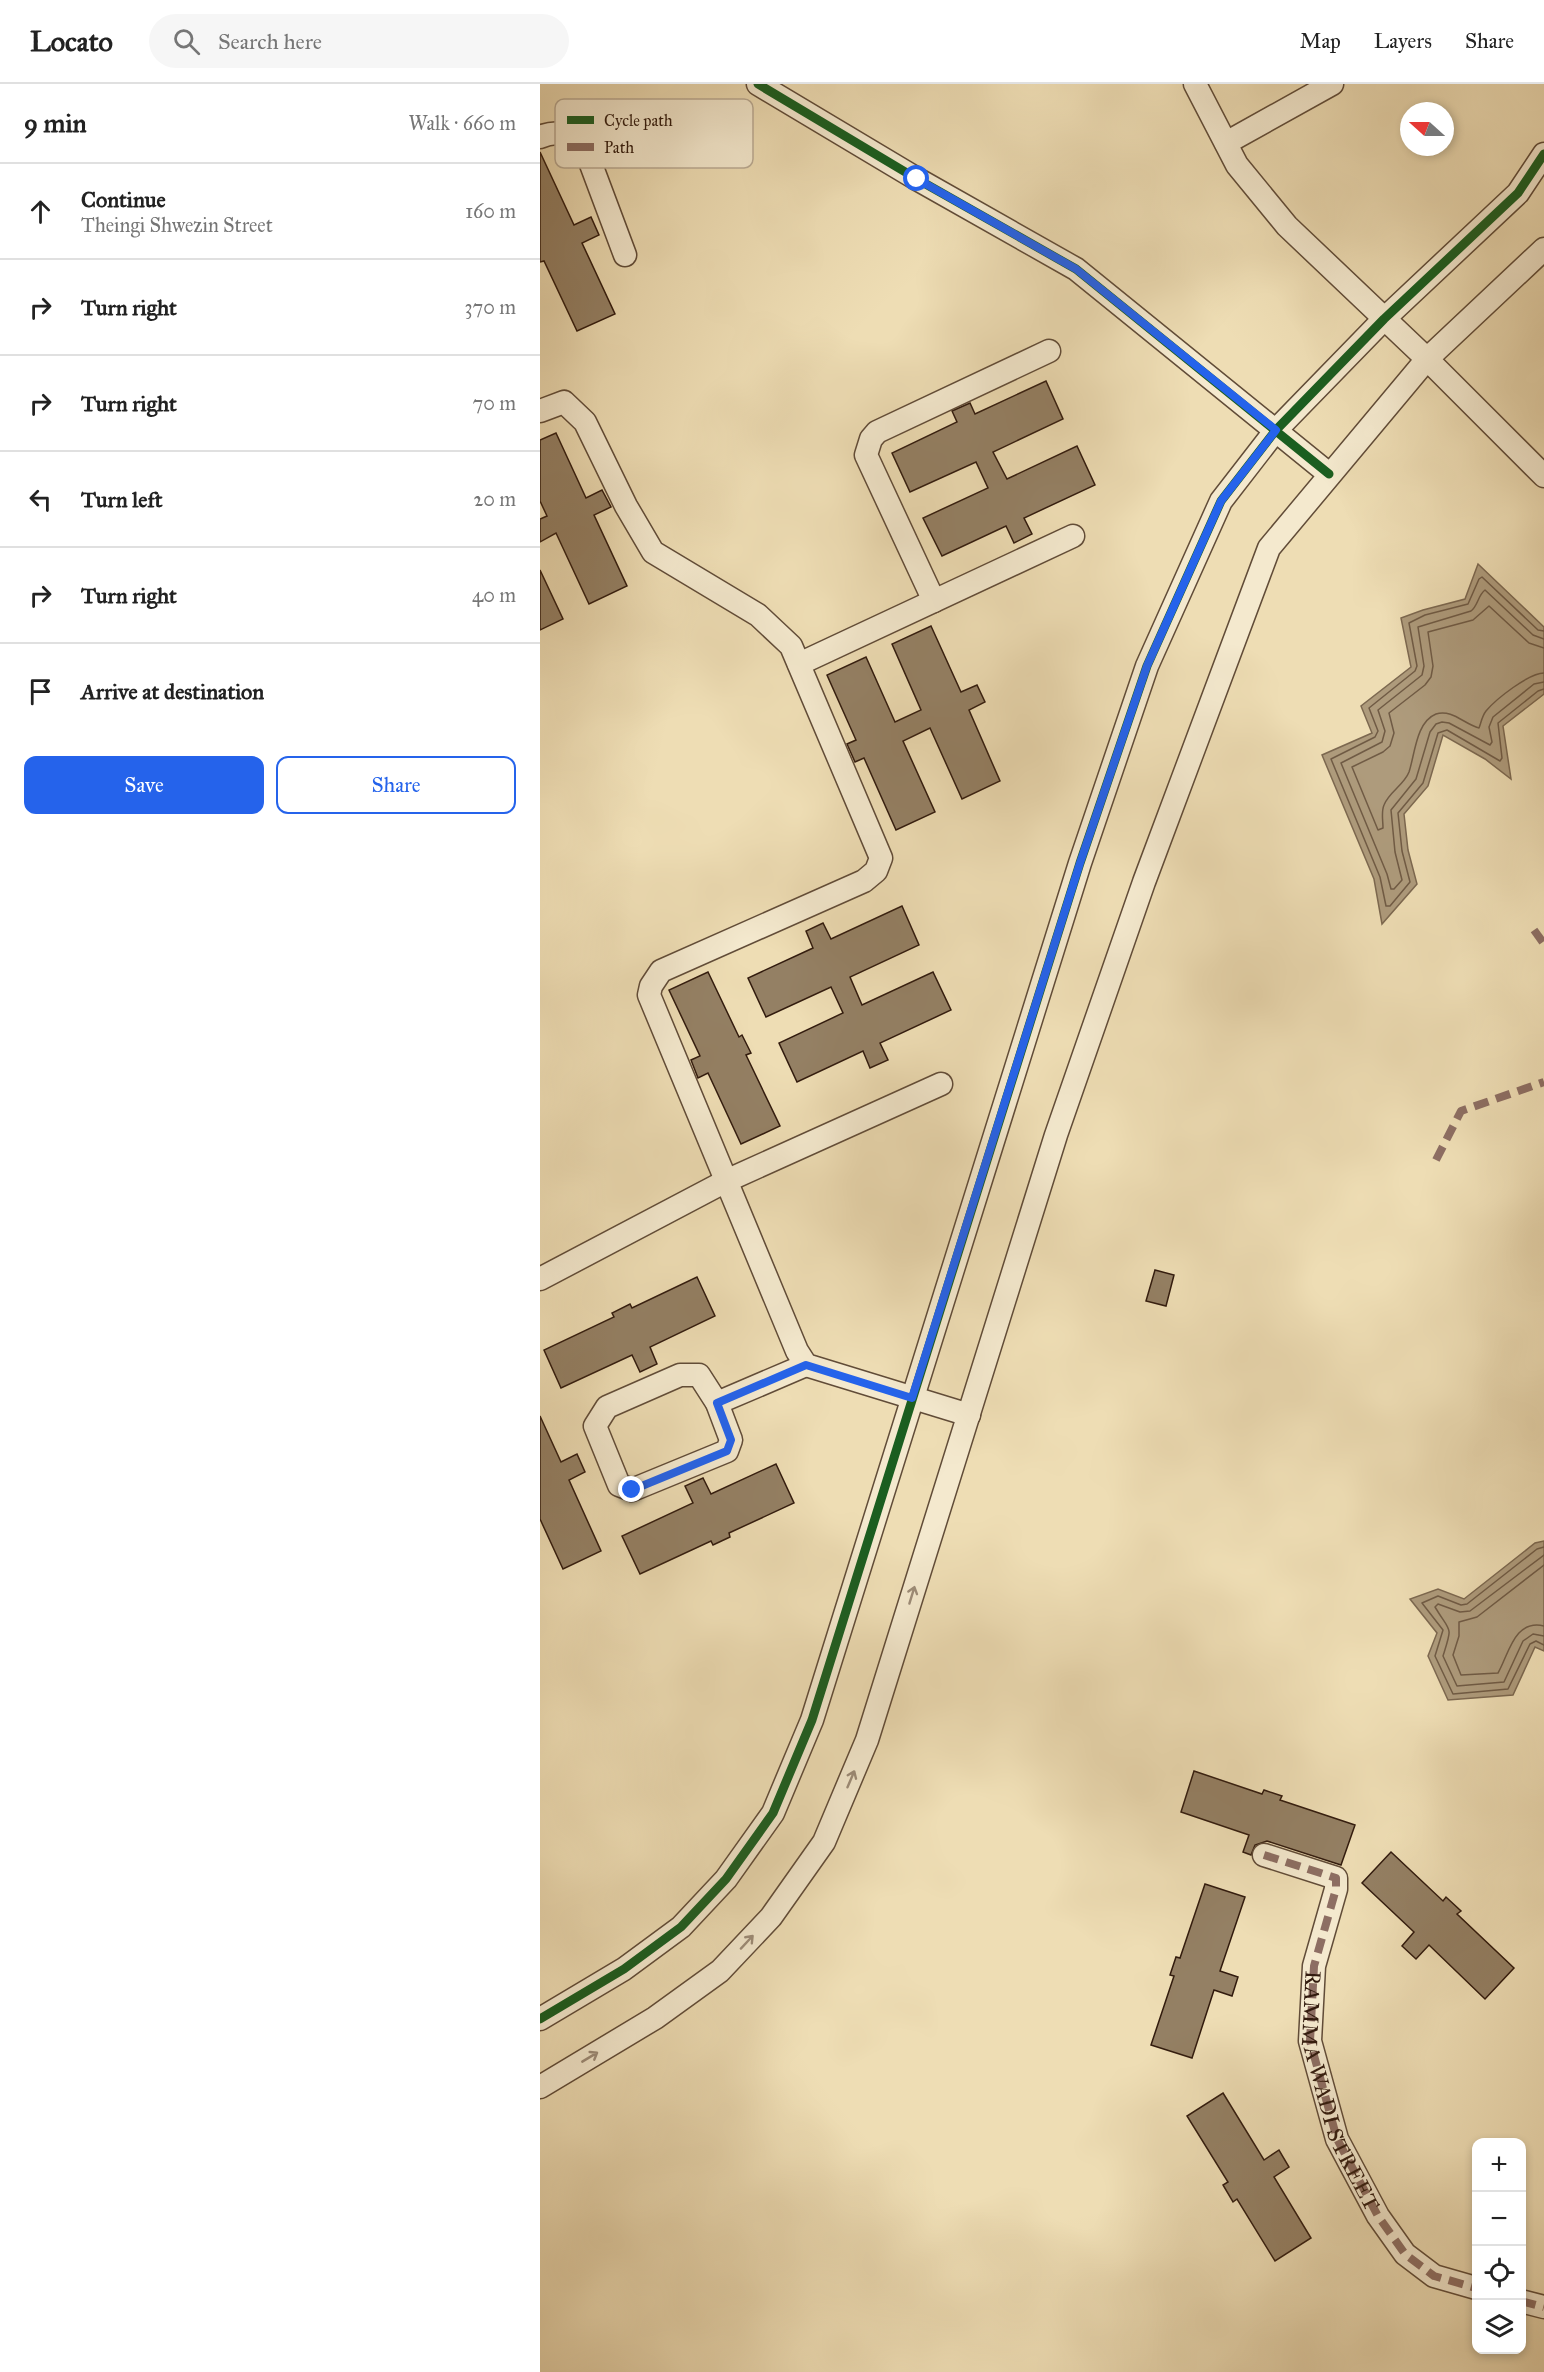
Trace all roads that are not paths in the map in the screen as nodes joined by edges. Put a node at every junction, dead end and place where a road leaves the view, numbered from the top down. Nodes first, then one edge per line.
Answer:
1 (758, 84) edge
2 (1195, 84) edge
3 (1332, 84) edge
4 (555, 133) edge
5 (540, 137) edge
6 (1226, 144) junction
7 (1544, 154) edge
8 (592, 168) edge
9 (1544, 249) edge
10 (625, 255) dead end
11 (1384, 319) junction
12 (1049, 351) dead end
13 (1427, 359) junction
14 (540, 411) edge
15 (1276, 430) junction
16 (1329, 474) junction
17 (1544, 476) edge
18 (1073, 536) dead end
19 (934, 601) junction
20 (799, 664) junction
21 (941, 1084) dead end
22 (726, 1181) junction
23 (540, 1279) edge
24 (806, 1365) junction
25 (912, 1398) junction
26 (717, 1403) junction
27 (969, 1415) junction
28 (1264, 1855) dead end
29 (540, 2019) edge
30 (540, 2087) edge
31 (1472, 2287) edge
32 (1526, 2302) edge
33 (1544, 2307) edge

1 - 15 street
2 - 6 street
3 - 6 street
4 - 5 street
6 - 11 street
7 - 11 street
8 - 10 street
9 - 13 street
11 - 13 street
11 - 15 street
12 - 19 street
13 - 16 street
13 - 17 street
14 - 20 street
15 - 16 street
15 - 25 street
16 - 27 street
18 - 19 street
19 - 20 street
20 - 22 street
21 - 22 street
22 - 23 street
22 - 24 street
24 - 25 street
24 - 26 street
25 - 27 street
25 - 29 street
26 - 26 street
30 -> 27 street
28 - 31 street, RAMMA WADI STREET
32 - 33 street

